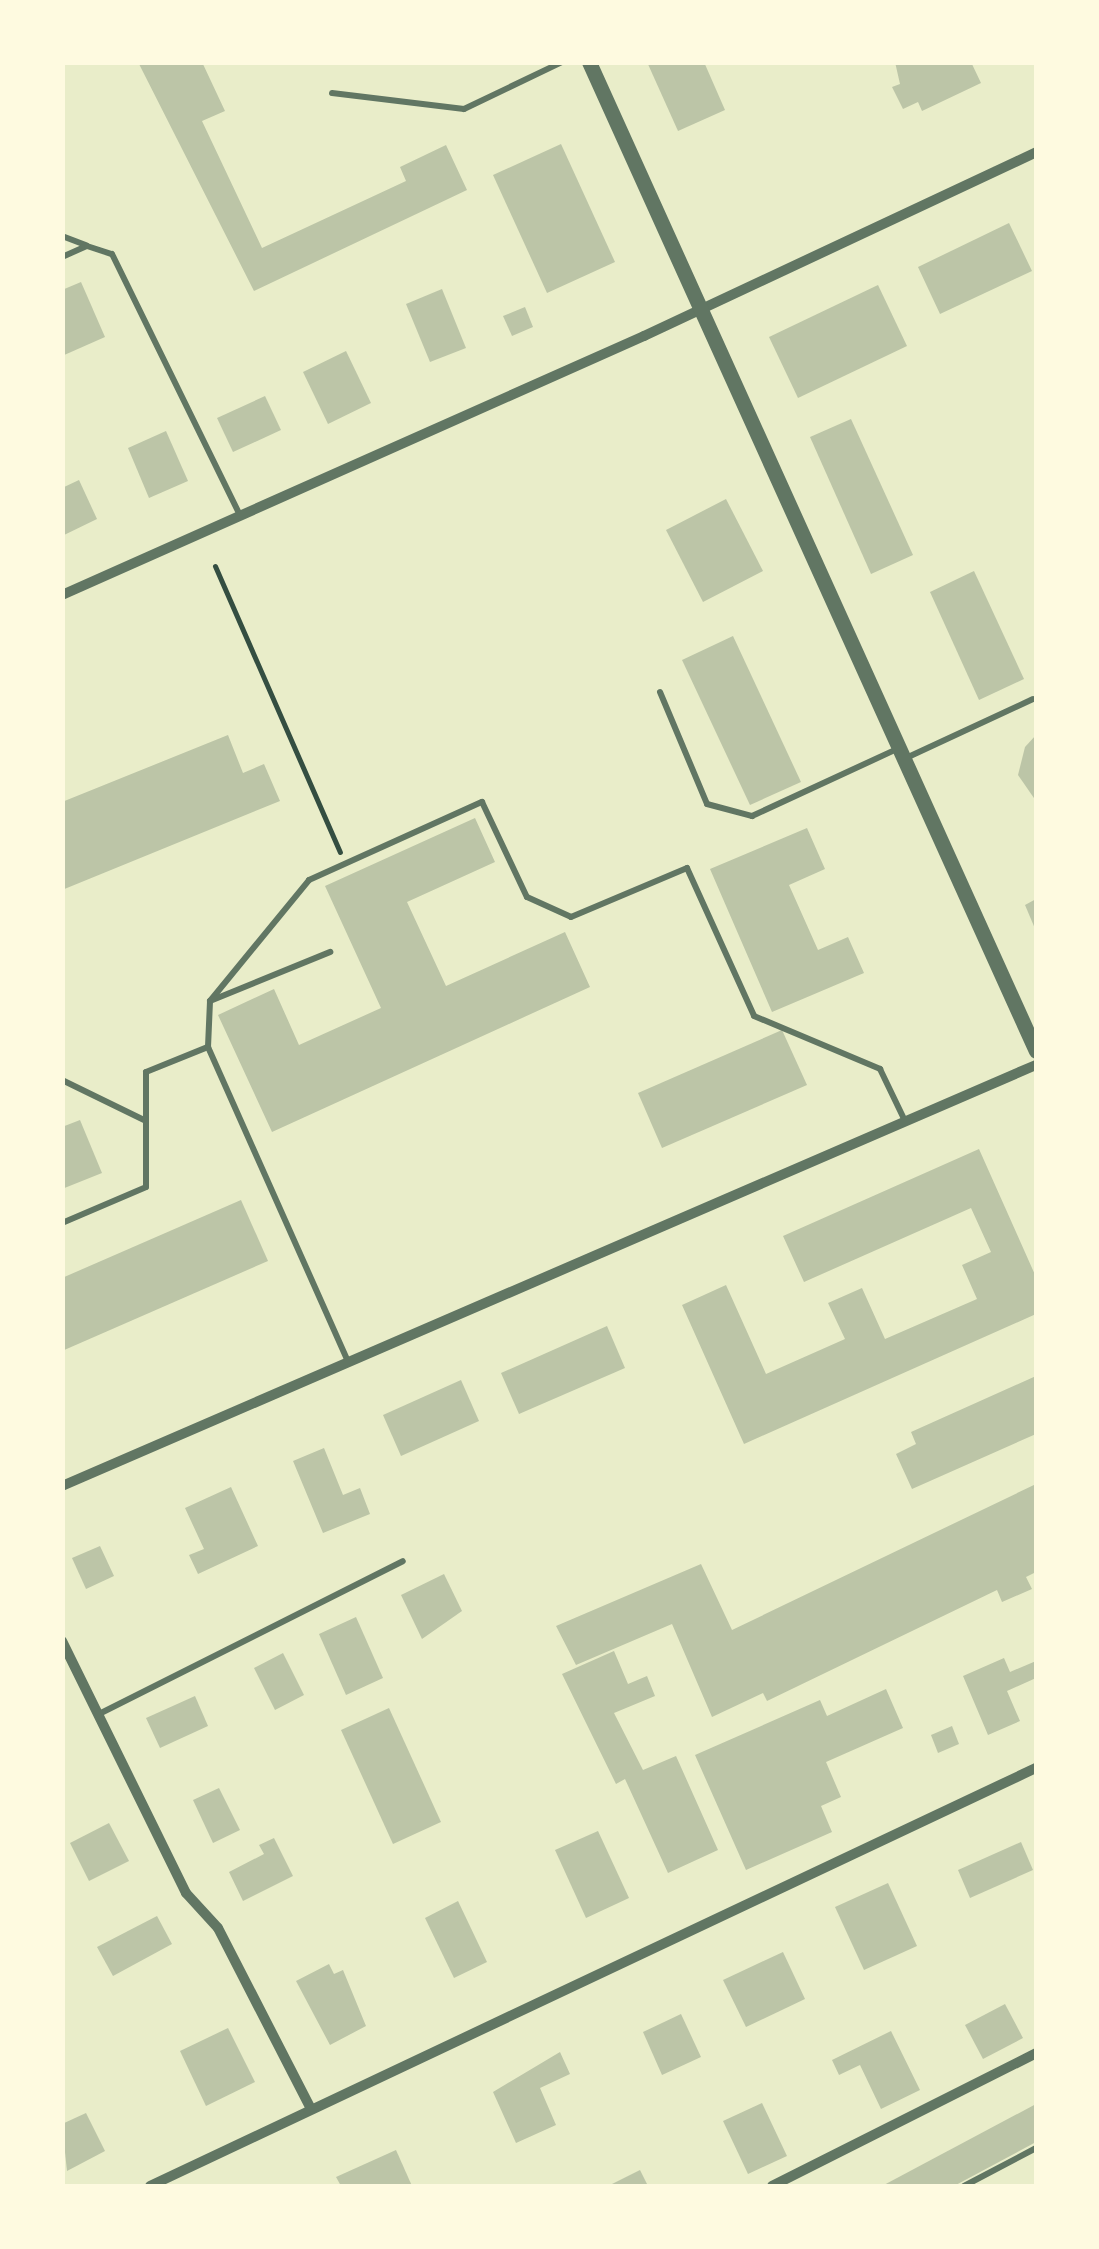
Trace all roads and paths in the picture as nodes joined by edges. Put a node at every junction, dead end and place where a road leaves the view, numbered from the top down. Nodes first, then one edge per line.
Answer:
1 (562, 62) edge
2 (589, 62) edge
3 (332, 93) dead end
4 (1036, 152) edge
5 (62, 236) edge
6 (87, 246) junction
7 (62, 257) edge
8 (701, 309) junction
9 (240, 515) junction
10 (215, 566) dead end
11 (62, 595) edge
12 (660, 692) dead end
13 (1034, 699) dead end
14 (902, 753) junction
15 (345, 864) junction
16 (330, 952) dead end
17 (210, 1001) junction
18 (208, 1047) junction
19 (1036, 1051) edge
20 (1036, 1064) edge
21 (62, 1080) edge
22 (146, 1121) junction
23 (905, 1121) junction
24 (62, 1223) edge
25 (348, 1362) junction
26 (62, 1486) edge
27 (403, 1560) dead end
28 (62, 1642) edge
29 (99, 1714) junction
30 (1036, 1768) edge
31 (1036, 2053) edge
32 (310, 2107) junction
33 (1036, 2148) edge
34 (150, 2186) edge
35 (772, 2186) edge
36 (964, 2186) edge

1 - 3 lane
2 - 8 street
4 - 8 street
5 - 6 lane
6 - 7 lane
6 - 9 lane
8 - 9 street
8 - 14 street
9 - 11 street
10 - 15 path
12 - 14 lane
13 - 14 lane
14 - 19 street
15 - 17 lane
15 - 23 lane
16 - 17 lane
17 - 18 lane
18 - 22 lane
18 - 25 lane
20 - 23 street
21 - 22 lane
22 - 24 lane
23 - 25 street
25 - 26 street
27 - 29 lane
28 - 29 street
29 - 32 street
30 - 32 street
31 - 35 street
32 - 34 street
33 - 36 lane

